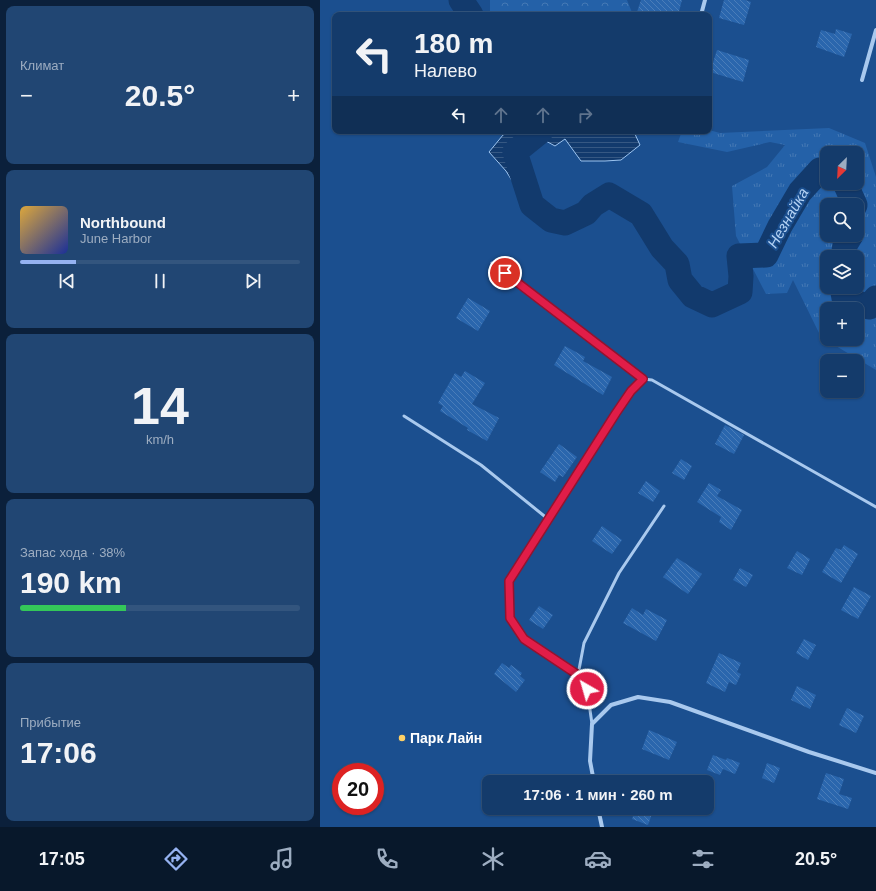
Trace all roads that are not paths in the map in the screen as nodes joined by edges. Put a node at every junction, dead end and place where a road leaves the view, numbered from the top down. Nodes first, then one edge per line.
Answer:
1 (705, 0) edge
2 (702, 12) edge
3 (876, 30) edge
4 (862, 80) dead end
5 (492, 263) dead end
6 (643, 379) junction
7 (404, 416) dead end
8 (664, 506) dead end
9 (876, 507) edge
10 (548, 519) junction
11 (578, 675) junction
12 (592, 724) junction
13 (876, 773) edge
14 (593, 775) edge
15 (599, 815) edge
16 (602, 827) edge

1 - 2 street
3 - 4 street
5 - 6 lane
6 - 9 lane
6 - 10 lane
7 - 10 lane
8 - 11 lane
10 - 11 lane
11 - 12 lane
12 - 13 street
12 - 14 street
15 - 16 street

